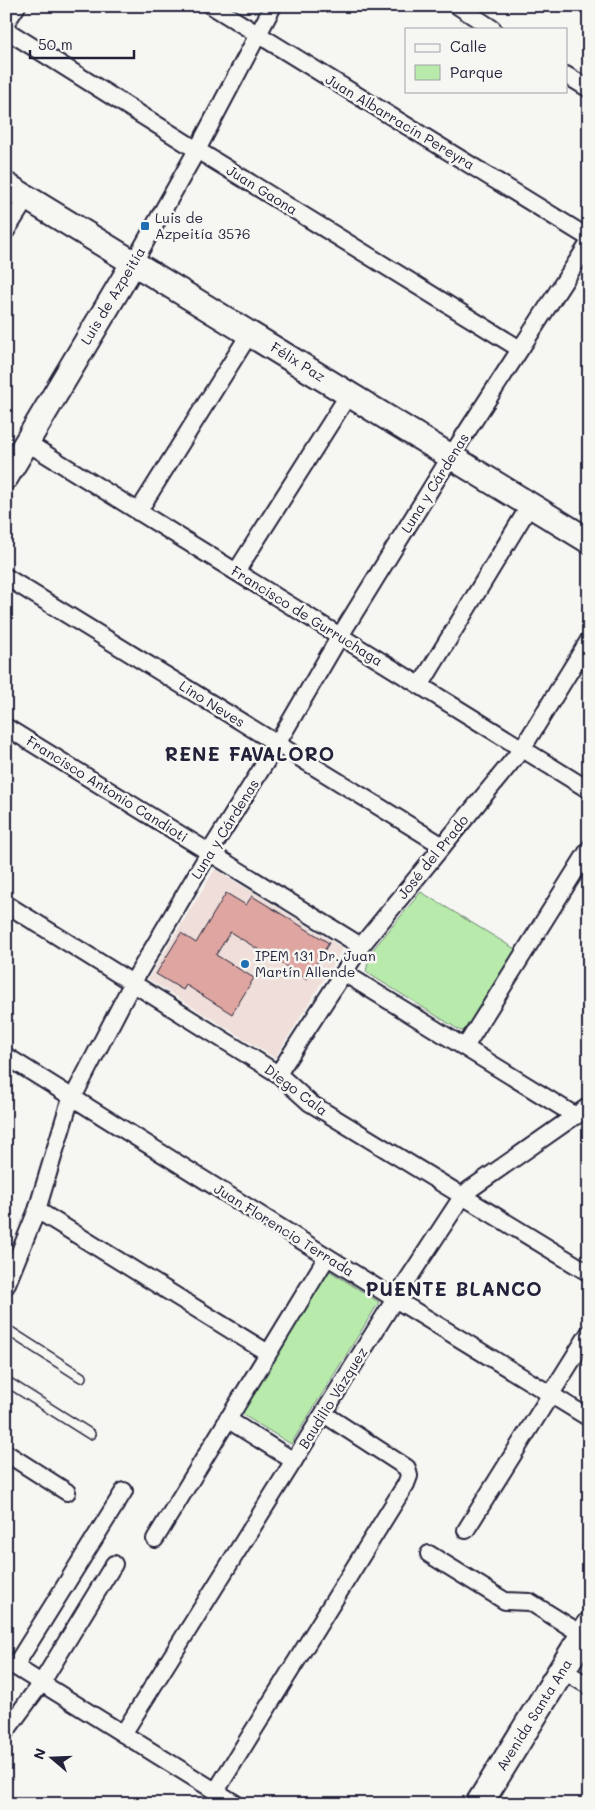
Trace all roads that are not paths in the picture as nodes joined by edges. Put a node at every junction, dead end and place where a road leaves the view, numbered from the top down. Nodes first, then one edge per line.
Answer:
1 (17, 6) edge
2 (212, 6) edge
3 (272, 6) edge
4 (458, 6) edge
5 (6, 23) edge
6 (492, 28) edge
7 (6, 30) edge
8 (258, 35) junction
9 (568, 76) edge
10 (589, 89) edge
11 (197, 150) junction
12 (6, 185) edge
13 (27, 198) junction
14 (6, 232) edge
15 (589, 238) edge
16 (589, 243) edge
17 (134, 262) junction
18 (250, 333) junction
19 (520, 349) junction
20 (349, 394) junction
21 (26, 442) junction
22 (451, 456) junction
23 (6, 477) edge
24 (530, 505) junction
25 (138, 512) junction
26 (589, 541) edge
27 (236, 572) junction
28 (6, 577) edge
29 (340, 636) junction
30 (589, 640) edge
31 (420, 686) junction
32 (6, 727) edge
33 (277, 744) junction
34 (522, 749) junction
35 (589, 790) edge
36 (443, 846) junction
37 (589, 849) edge
38 (209, 853) junction
39 (6, 904) edge
40 (361, 946) junction
41 (344, 973) junction
42 (133, 982) junction
43 (465, 1047) junction
44 (6, 1056) edge
45 (278, 1074) junction
46 (72, 1098) junction
47 (583, 1111) edge
48 (462, 1197) junction
49 (37, 1210) junction
50 (327, 1257) junction
51 (589, 1273) edge
52 (6, 1286) edge
53 (395, 1299) junction
54 (6, 1329) edge
55 (589, 1333) edge
56 (268, 1353) junction
57 (81, 1377) dead end
58 (6, 1381) edge
59 (551, 1394) junction
60 (324, 1414) junction
61 (589, 1418) edge
62 (227, 1420) junction
63 (90, 1434) dead end
64 (6, 1453) edge
65 (294, 1461) junction
66 (124, 1490) dead end
67 (67, 1492) dead end
68 (466, 1530) dead end
69 (155, 1539) dead end
70 (429, 1554) dead end
71 (114, 1564) dead end
72 (586, 1630) edge
73 (11, 1663) edge
74 (562, 1670) junction
75 (42, 1682) junction
76 (589, 1686) edge
77 (6, 1731) edge
78 (124, 1734) junction
79 (216, 1791) junction
80 (483, 1802) edge
81 (236, 1804) edge

1 - 5 street
2 - 8 street, Juan Albarracín Pereyra
3 - 8 street, Luis de Azpeitía
4 - 6 street
7 - 11 street, Juan Gaona
8 - 11 street, Luis de Azpeitía
8 - 15 street, Juan Albarracín Pereyra
9 - 10 street
11 - 17 street, Luis de Azpeitía
11 - 19 street, Juan Gaona
12 - 13 main road, Félix Paz
13 - 14 street
13 - 17 main road, Félix Paz
16 - 19 street, Luna y Cárdenas
17 - 18 main road, Félix Paz
17 - 21 main road, Luis de Azpeitía
18 - 20 main road, Félix Paz
18 - 25 street
19 - 22 street, Luna y Cárdenas
20 - 22 main road, Félix Paz
20 - 27 street
21 - 23 main road, Luis de Azpeitía
21 - 25 street, Francisco de Gurruchaga
22 - 24 main road, Félix Paz
22 - 29 street, Luna y Cárdenas
24 - 26 main road, Félix Paz
24 - 31 street
25 - 27 street, Francisco de Gurruchaga
27 - 29 street, Francisco de Gurruchaga
28 - 33 street, Lino Neves
29 - 31 street, Francisco de Gurruchaga
29 - 33 street, Luna y Cárdenas
30 - 34 street, José del Prado
31 - 34 street, Francisco de Gurruchaga
32 - 38 street, Francisco Antonio Candioti
33 - 36 street, Lino Neves
33 - 38 street, Luna y Cárdenas
34 - 35 street, Francisco de Gurruchaga
34 - 36 street, José del Prado
36 - 40 street, José del Prado
37 - 43 street
38 - 40 street, Francisco Antonio Candioti
38 - 42 street, Luna y Cárdenas
39 - 42 street, Diego Cala
40 - 41 street, José del Prado
41 - 43 street
41 - 45 street, José del Prado
42 - 45 street, Diego Cala
42 - 46 street, Luna y Cárdenas
43 - 47 street
44 - 46 street, Juan Florencio Terrada
45 - 48 street, Diego Cala
46 - 49 street, Luna y Cárdenas
46 - 50 street, Juan Florencio Terrada
47 - 48 street, Baudilio Vázquez
48 - 51 street, Diego Cala
48 - 53 street, Baudilio Vázquez
49 - 52 street, Luna y Cárdenas
49 - 56 street
50 - 53 street, Juan Florencio Terrada
50 - 56 street
53 - 59 street, Juan Florencio Terrada
53 - 60 street, Baudilio Vázquez
54 - 57 lane
55 - 59 street
56 - 62 street
58 - 63 lane
59 - 61 street, Juan Florencio Terrada
59 - 68 street
60 - 65 street, Baudilio Vázquez
60 - 79 street
62 - 65 street
62 - 69 street
64 - 67 street
65 - 78 street, Baudilio Vázquez
66 - 73 street
70 - 72 street
71 - 75 street
72 - 74 main road, Avenida Santa Ana
73 - 75 street
74 - 76 street
74 - 80 main road, Avenida Santa Ana
75 - 77 street
75 - 78 street
78 - 79 street
79 - 81 street

